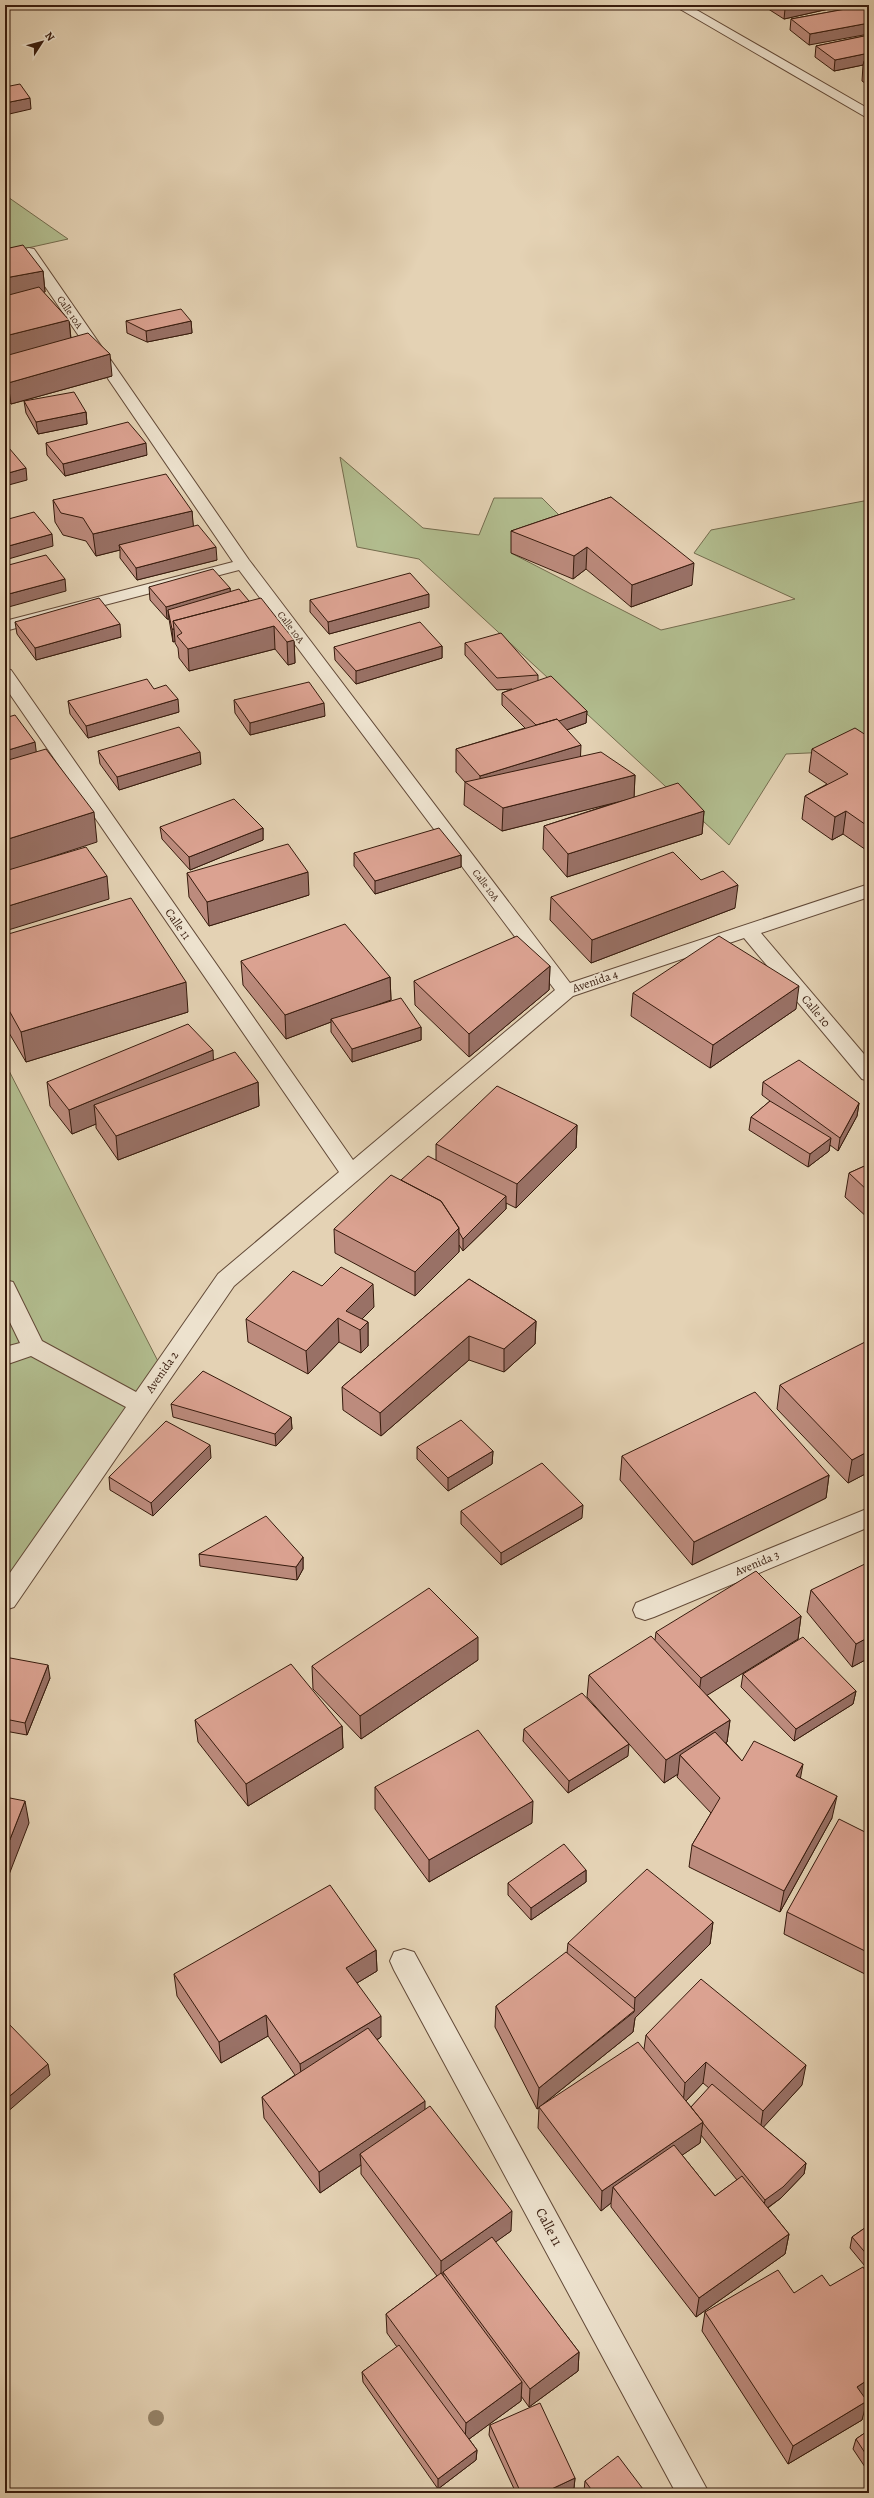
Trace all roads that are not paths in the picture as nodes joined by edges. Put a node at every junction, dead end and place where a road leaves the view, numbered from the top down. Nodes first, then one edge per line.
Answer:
1 (679, 5) edge
2 (869, 115) edge
3 (5, 257) edge
4 (243, 564) junction
5 (5, 626) edge
6 (5, 674) edge
7 (869, 890) edge
8 (748, 930) junction
9 (566, 991) junction
10 (869, 1074) edge
11 (352, 1174) junction
12 (5, 1288) edge
13 (33, 1347) junction
14 (5, 1356) edge
15 (140, 1404) junction
16 (869, 1516) edge
17 (5, 1600) edge
18 (645, 1610) dead end
19 (404, 1961) dead end
20 (693, 2493) edge

1 - 2 street
3 - 4 street, Calle 10A
4 - 5 street
4 - 9 street, Calle 10A
6 - 11 street, Calle 11
7 - 8 street, Avenida 4
8 - 9 street, Avenida 4
8 - 10 street, Calle 10
9 - 11 street, Avenida 4
11 - 15 street, Avenida 2
12 - 13 street
13 - 14 street
13 - 15 street
15 - 17 street, Avenida 2
16 - 18 street, Avenida 3
19 - 20 street, Calle 11

